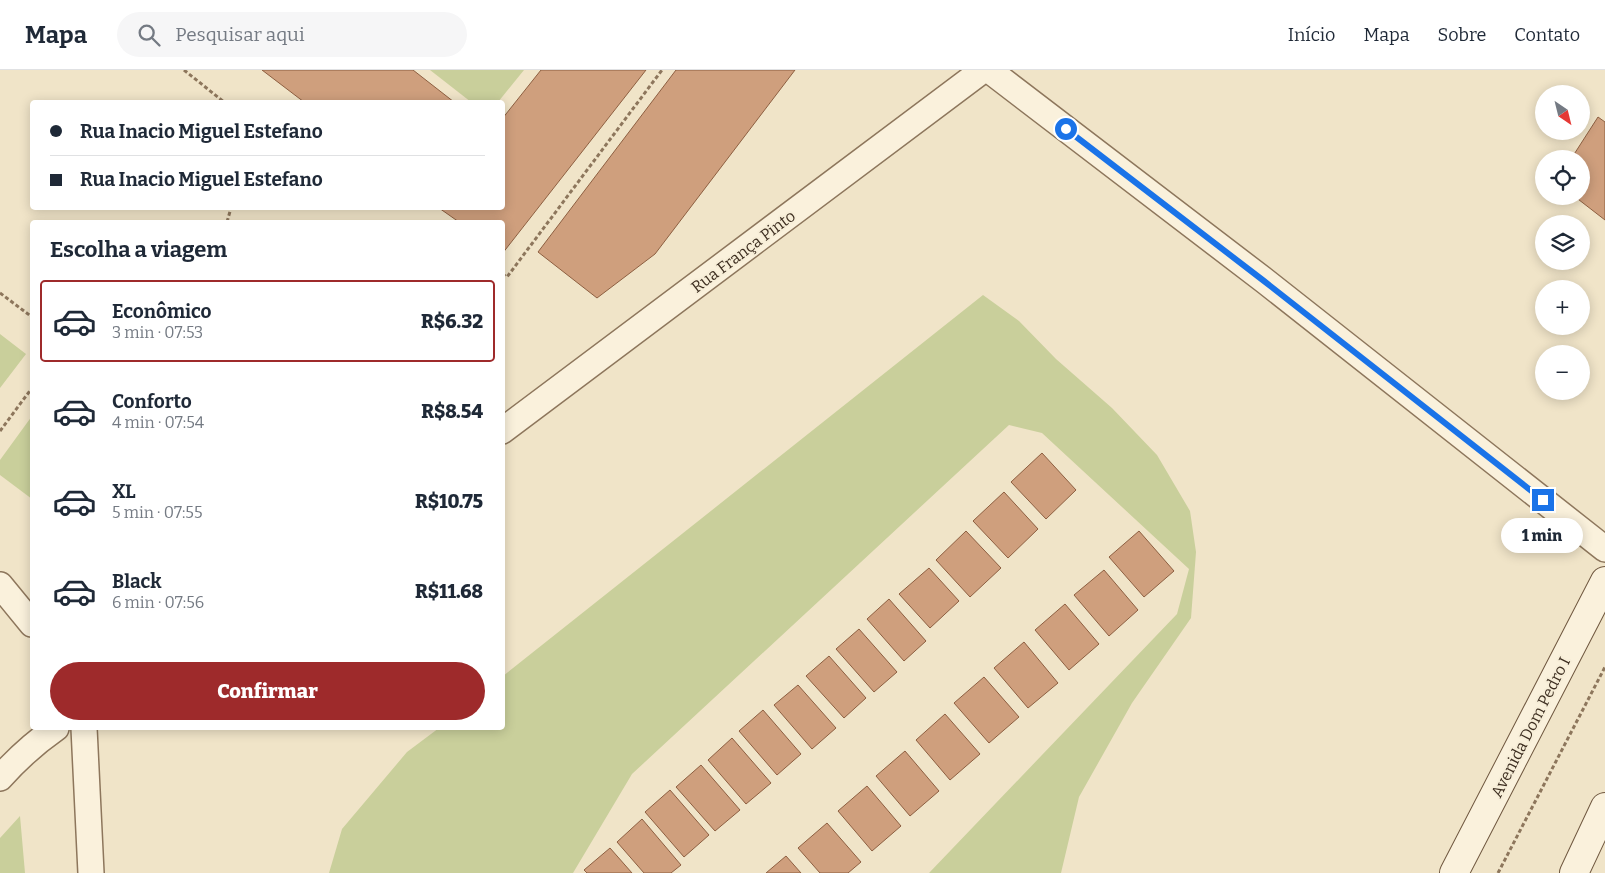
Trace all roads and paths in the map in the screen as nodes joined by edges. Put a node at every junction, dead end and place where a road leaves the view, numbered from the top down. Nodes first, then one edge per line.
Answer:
1 (184, 70) edge
2 (662, 70) edge
3 (983, 70) edge
4 (989, 70) edge
5 (222, 100) edge
6 (505, 275) edge
7 (0, 293) edge
8 (30, 316) edge
9 (30, 391) edge
10 (505, 429) edge
11 (0, 430) edge
12 (1605, 549) edge
13 (1605, 582) edge
14 (0, 586) edge
15 (30, 622) edge
16 (1605, 667) edge
17 (54, 730) edge
18 (84, 730) edge
19 (0, 778) edge
20 (1605, 807) edge
21 (91, 873) edge
22 (1454, 873) edge
23 (1498, 873) edge
24 (1574, 873) edge

1 - 5 path
2 - 6 path
3 - 10 street, Rua França Pinto
4 - 12 street
7 - 8 path
9 - 11 path
13 - 22 main road, Avenida Dom Pedro I
14 - 15 street
16 - 23 path
17 - 19 street
18 - 21 street
20 - 24 main road

